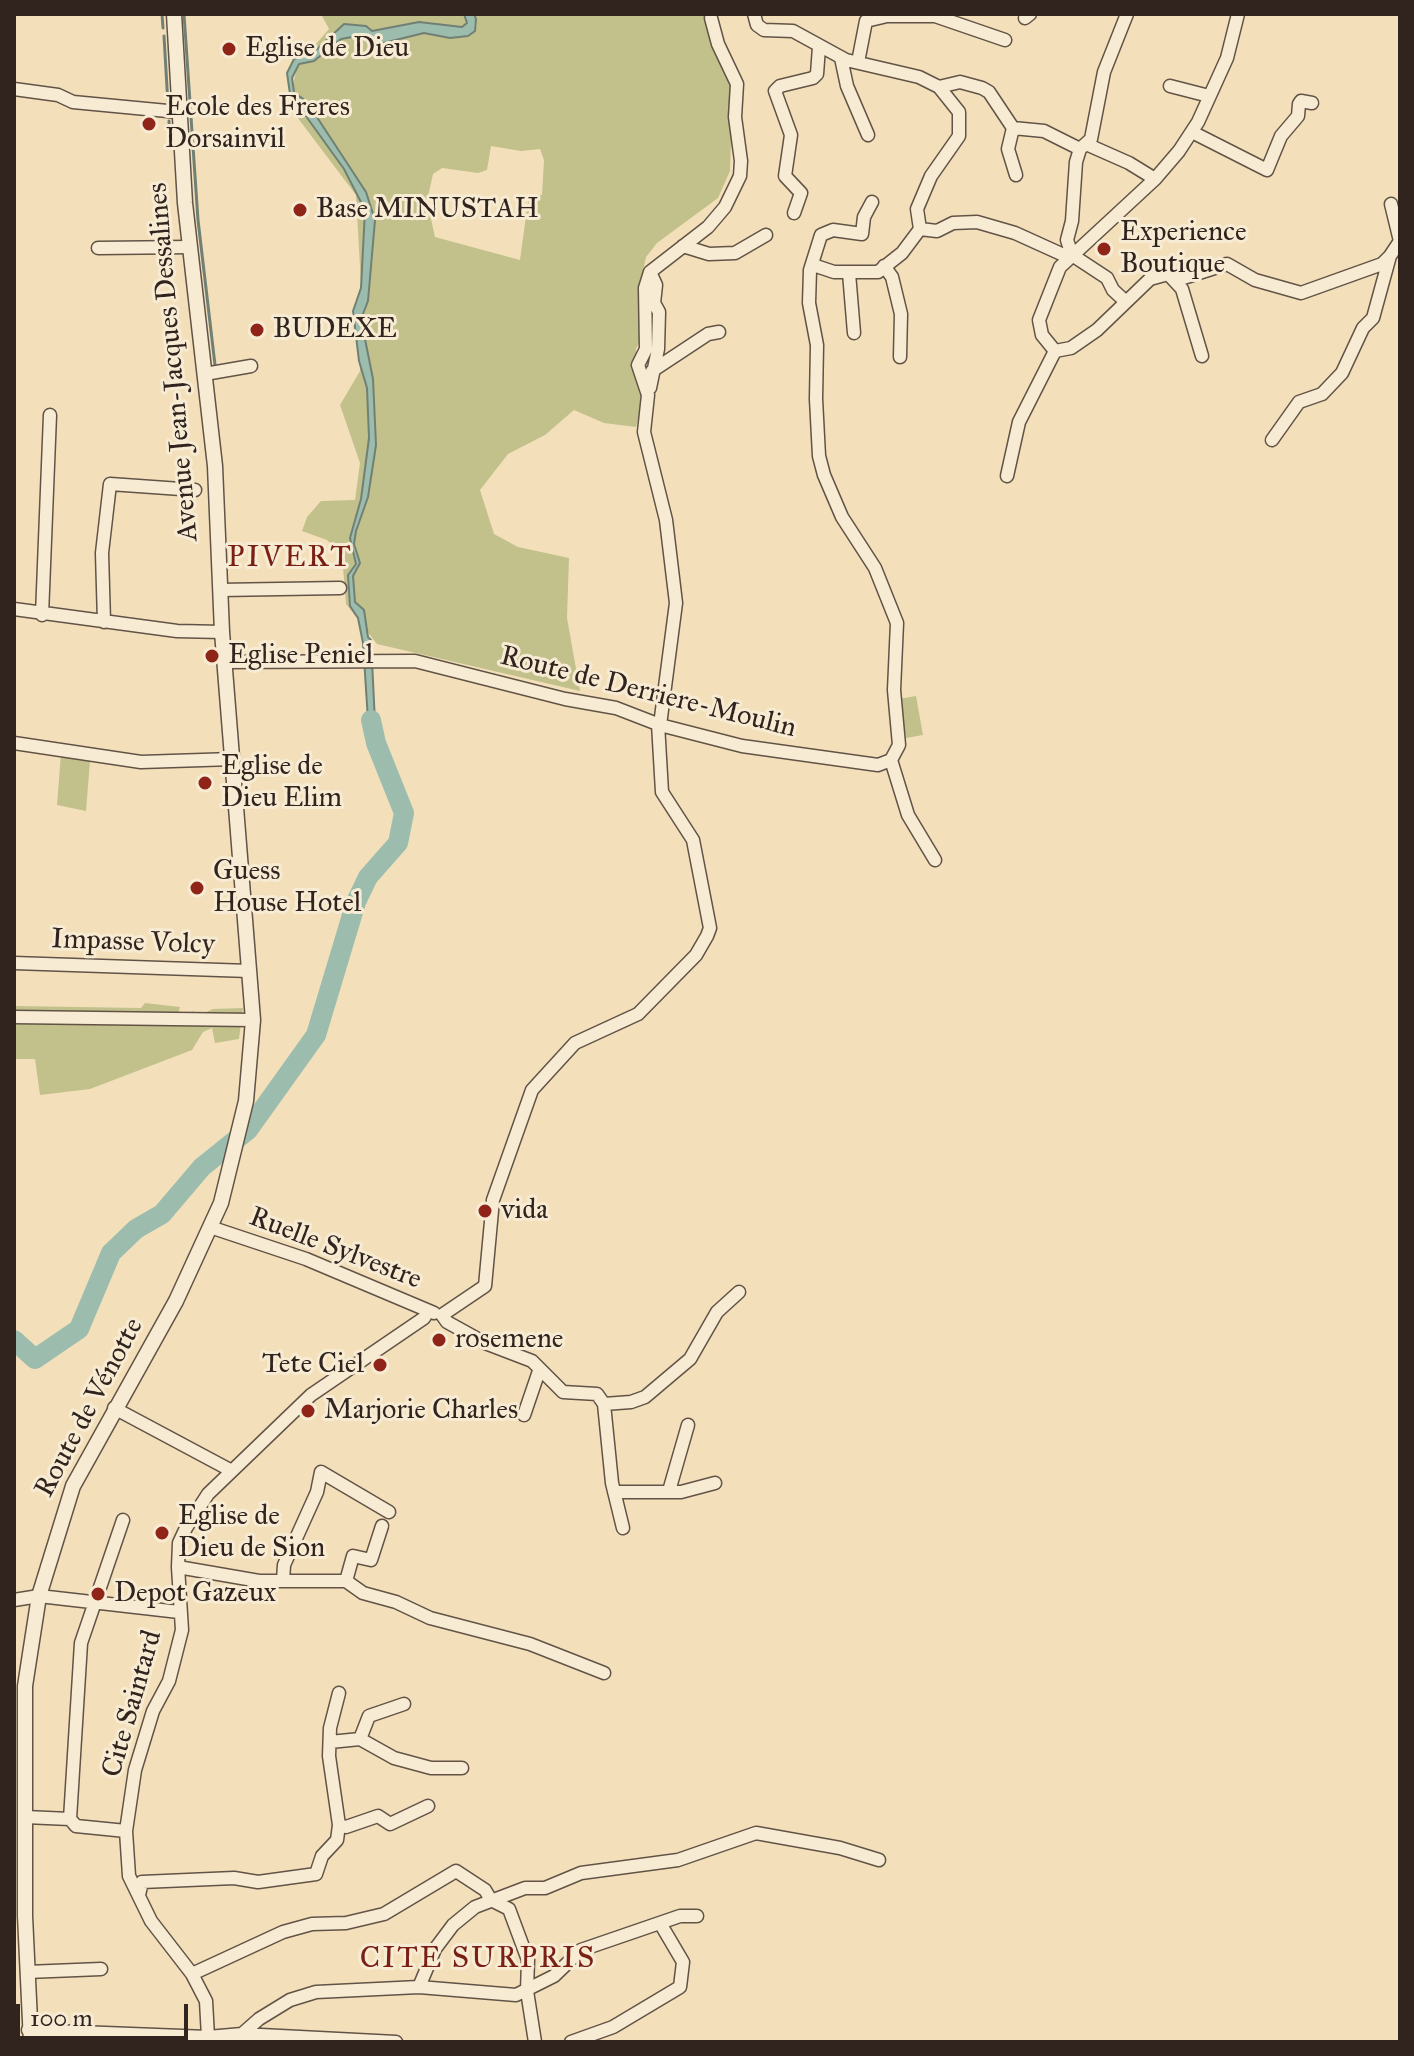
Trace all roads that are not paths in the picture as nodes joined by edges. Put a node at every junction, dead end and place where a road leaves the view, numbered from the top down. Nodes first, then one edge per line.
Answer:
1 (174, 14) edge
2 (754, 14) edge
3 (1127, 14) edge
4 (1238, 14) edge
5 (935, 15) edge
6 (711, 18) dead end
7 (1005, 40) dead end
8 (819, 47) junction
9 (841, 58) junction
10 (858, 62) junction
11 (1170, 86) dead end
12 (939, 87) junction
13 (14, 89) edge
14 (1209, 96) junction
15 (1312, 103) dead end
16 (178, 112) junction
17 (1013, 128) junction
18 (1192, 132) junction
19 (868, 135) dead end
20 (1083, 147) junction
21 (1016, 175) dead end
22 (1155, 179) junction
23 (872, 202) dead end
24 (1391, 204) dead end
25 (794, 213) dead end
26 (920, 229) junction
27 (766, 235) dead end
28 (683, 246) junction
29 (190, 247) junction
30 (98, 248) dead end
31 (1070, 256) junction
32 (1390, 256) junction
33 (813, 265) junction
34 (884, 266) junction
35 (650, 272) junction
36 (849, 273) junction
37 (1177, 280) junction
38 (1126, 302) junction
39 (719, 332) dead end
40 (854, 333) dead end
41 (1055, 351) junction
42 (1202, 356) dead end
43 (900, 357) dead end
44 (251, 366) dead end
45 (205, 374) junction
46 (650, 374) junction
47 (648, 395) junction
48 (50, 415) dead end
49 (1272, 440) dead end
50 (1007, 476) dead end
51 (195, 490) dead end
52 (340, 588) dead end
53 (220, 590) junction
54 (14, 609) edge
55 (42, 615) junction
56 (104, 622) junction
57 (222, 632) junction
58 (224, 662) junction
59 (659, 724) junction
60 (14, 743) edge
61 (233, 759) junction
62 (891, 760) junction
63 (935, 860) dead end
64 (14, 963) edge
65 (249, 971) junction
66 (14, 1017) edge
67 (253, 1020) junction
68 (221, 1203) joint
69 (210, 1227) junction
70 (739, 1292) dead end
71 (428, 1311) junction
72 (442, 1315) junction
73 (539, 1371) junction
74 (604, 1404) junction
75 (114, 1408) junction
76 (524, 1415) dead end
77 (688, 1425) dead end
78 (232, 1471) junction
79 (715, 1483) dead end
80 (669, 1491) junction
81 (614, 1492) junction
82 (389, 1512) dead end
83 (123, 1520) dead end
84 (382, 1526) dead end
85 (623, 1528) dead end
86 (178, 1567) junction
87 (283, 1581) junction
88 (346, 1581) junction
89 (39, 1596) junction
90 (14, 1600) edge
91 (93, 1604) junction
92 (179, 1612) junction
93 (604, 1673) dead end
94 (19, 1686) edge
95 (339, 1693) dead end
96 (404, 1704) dead end
97 (360, 1739) junction
98 (330, 1742) junction
99 (462, 1768) dead end
100 (428, 1806) dead end
101 (25, 1817) junction
102 (70, 1819) junction
103 (339, 1825) junction
104 (126, 1831) junction
105 (879, 1860) dead end
106 (139, 1895) junction
107 (491, 1900) junction
108 (697, 1916) dead end
109 (660, 1923) junction
110 (101, 1969) dead end
111 (27, 1972) junction
112 (192, 1974) junction
113 (419, 1987) junction
114 (527, 1991) junction
115 (242, 2034) junction
116 (30, 2036) edge
117 (208, 2037) junction
118 (396, 2042) edge
119 (535, 2042) edge
120 (571, 2042) edge

1 - 16 street, Avenue Jean-Jacques Dessalines
2 - 8 street
3 - 20 street
4 - 14 street
5 - 7 street
5 - 10 street
6 - 28 street
8 - 9 street
8 - 25 street
9 - 10 street
9 - 19 street
10 - 12 street
11 - 14 street
12 - 17 street
12 - 26 street
13 - 16 street
14 - 18 street
15 - 18 street
16 - 29 street, Avenue Jean-Jacques Dessalines
17 - 20 street
17 - 21 street
18 - 22 street
20 - 22 street
20 - 31 street
22 - 31 street
23 - 33 street
24 - 32 street
26 - 31 street
26 - 34 street
27 - 28 street
28 - 35 street
29 - 30 street
29 - 45 street, Avenue Jean-Jacques Dessalines
31 - 38 street
31 - 41 street
32 - 37 street
32 - 49 street
33 - 36 street
33 - 62 street
34 - 36 street
34 - 43 street
35 - 46 street
35 - 47 street
36 - 40 street
37 - 38 street
37 - 42 street
38 - 41 street
39 - 46 street
41 - 50 street
44 - 45 street
45 - 53 street, Avenue Jean-Jacques Dessalines
46 - 47 street
47 - 59 street
48 - 55 street
51 - 56 street
52 - 53 street
53 - 57 street, Avenue Jean-Jacques Dessalines
54 - 55 street
55 - 56 street
56 - 57 street
57 - 58 street, Avenue Jean-Jacques Dessalines
58 - 59 street, Route de Derriere-Moulin
58 - 61 street, Avenue Jean-Jacques Dessalines
59 - 62 street, Route de Derriere-Moulin
59 - 72 street
60 - 61 street
61 - 65 street, Avenue Jean-Jacques Dessalines
62 - 63 street
64 - 65 street, Impasse Volcy
65 - 67 street, Avenue Jean-Jacques Dessalines
66 - 67 street
67 - 68 street, Avenue Jean-Jacques Dessalines
68 - 69 street, Route de Vénotte
69 - 71 street, Ruelle Sylvestre
69 - 75 street, Route de Vénotte
70 - 74 street
71 - 72 street, Ruelle Sylvestre
71 - 78 street, Cite Saintard
72 - 73 street, Ruelle Sylvestre
73 - 74 street, Ruelle Sylvestre
73 - 76 street
74 - 81 street
75 - 78 street
75 - 89 street, Route de Vénotte
77 - 80 street
78 - 86 street, Cite Saintard
79 - 80 street
80 - 81 street
81 - 85 street
82 - 87 street
83 - 91 street
84 - 88 street
86 - 87 street
86 - 92 street, Cite Saintard
87 - 88 street
88 - 93 street
89 - 90 street
89 - 91 street
89 - 94 street, Route de Vénotte
91 - 92 street
91 - 102 street
92 - 104 street, Cite Saintard
94 - 101 street, Route de Vénotte
95 - 98 street
96 - 97 street
97 - 98 street
97 - 99 street
98 - 103 street
100 - 103 street
101 - 102 street
101 - 111 street, Route de Vénotte
102 - 104 street
103 - 106 street
104 - 106 street, Cite Saintard
105 - 107 street
106 - 112 street, Cite Saintard
107 - 112 street
107 - 113 street
107 - 114 street
108 - 109 street
109 - 114 street
109 - 120 street
110 - 111 street
111 - 116 street, Route de Vénotte
112 - 117 street, Cite Saintard
113 - 114 street
113 - 115 street
114 - 119 street
115 - 117 street
115 - 118 street
116 - 117 street

